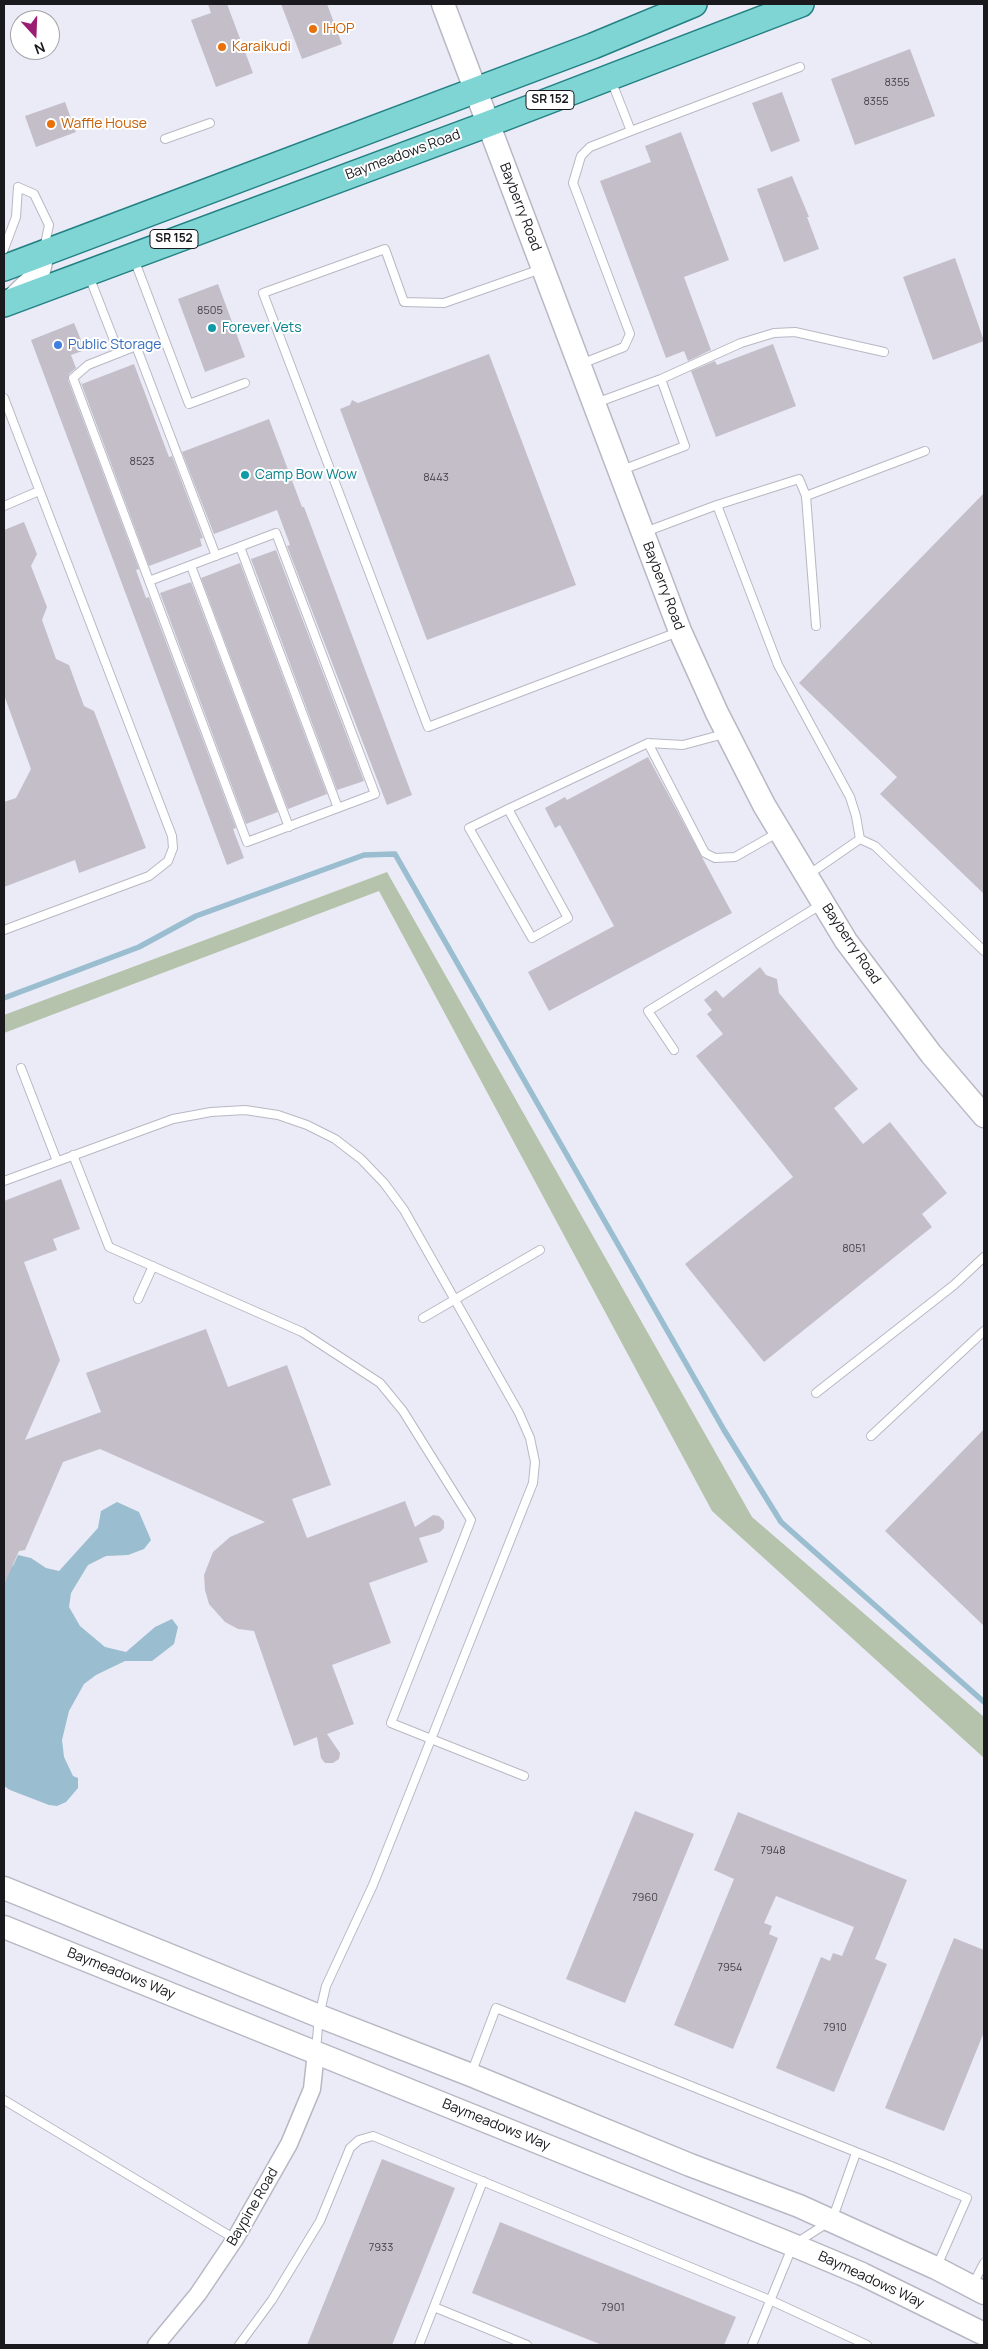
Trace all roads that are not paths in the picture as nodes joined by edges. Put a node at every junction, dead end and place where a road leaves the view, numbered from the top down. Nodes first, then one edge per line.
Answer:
1 (443, 4) edge
2 (694, 4) edge
3 (801, 4) edge
4 (800, 67) dead end
5 (610, 77) junction
6 (475, 90) junction
7 (210, 123) dead end
8 (488, 124) junction
9 (631, 131) junction
10 (164, 139) dead end
11 (4, 249) edge
12 (43, 253) junction
13 (133, 255) junction
14 (4, 268) edge
15 (544, 268) junction
16 (88, 272) junction
17 (7, 303) edge
18 (884, 352) dead end
19 (119, 353) junction
20 (580, 364) junction
21 (661, 380) junction
22 (245, 383) dead end
23 (4, 398) edge
24 (594, 404) junction
25 (925, 451) dead end
26 (619, 471) junction
27 (39, 490) junction
28 (806, 496) junction
29 (717, 505) junction
30 (4, 506) edge
31 (643, 533) junction
32 (240, 547) junction
33 (216, 556) junction
34 (191, 566) junction
35 (150, 581) junction
36 (816, 626) dead end
37 (680, 631) junction
38 (727, 733) junction
39 (648, 743) junction
40 (338, 808) junction
41 (508, 809) junction
42 (289, 827) junction
43 (780, 831) junction
44 (860, 839) junction
45 (807, 876) junction
46 (823, 903) junction
47 (4, 930) edge
48 (984, 951) edge
49 (674, 1050) dead end
50 (22, 1068) dead end
51 (984, 1116) edge
52 (74, 1155) junction
53 (57, 1161) junction
54 (4, 1181) edge
55 (540, 1250) dead end
56 (984, 1257) edge
57 (153, 1266) junction
58 (138, 1299) dead end
59 (455, 1300) junction
60 (423, 1318) dead end
61 (984, 1331) edge
62 (816, 1393) dead end
63 (870, 1436) dead end
64 (432, 1740) junction
65 (524, 1776) dead end
66 (4, 1888) edge
67 (4, 1928) edge
68 (319, 2016) junction
69 (316, 2052) junction
70 (471, 2075) junction
71 (4, 2100) edge
72 (856, 2153) junction
73 (483, 2181) junction
74 (832, 2220) junction
75 (235, 2239) junction
76 (793, 2245) junction
77 (984, 2263) edge
78 (936, 2268) junction
79 (978, 2289) edge
80 (770, 2300) junction
81 (434, 2308) junction
82 (984, 2334) edge
83 (156, 2345) edge
84 (239, 2345) edge
85 (419, 2345) edge
86 (527, 2345) edge
87 (752, 2345) edge
88 (868, 2345) edge

1 - 6 street, Bayberry Road
2 - 6 main road, SR 152
3 - 5 main road, Baymeadows Road / SR 152
4 - 9 lane
5 - 8 main road, Baymeadows Road / SR 152
5 - 9 lane
6 - 8 street, Bayberry Road
6 - 12 main road, SR 152
7 - 10 lane
8 - 13 main road, Baymeadows Road / SR 152
8 - 15 street, Bayberry Road
9 - 20 lane
11 - 12 lane
12 - 14 main road, SR 152
12 - 17 street
13 - 16 main road, Baymeadows Road / SR 152
13 - 22 lane
15 - 20 street, Bayberry Road
15 - 37 lane
16 - 17 main road, Baymeadows Road / SR 152
16 - 19 lane
18 - 21 lane
19 - 33 lane
19 - 35 lane
20 - 24 street, Bayberry Road
21 - 24 lane
21 - 26 lane
23 - 27 lane
24 - 26 street, Bayberry Road
25 - 28 lane
26 - 31 street, Bayberry Road
27 - 30 lane
27 - 47 lane
28 - 29 lane
28 - 36 lane
29 - 31 lane
29 - 44 lane
31 - 37 street, Bayberry Road
32 - 33 lane
32 - 40 lane
32 - 40 lane
33 - 34 lane
34 - 35 lane
34 - 42 lane
35 - 42 lane
37 - 38 street, Bayberry Road
38 - 39 lane
38 - 43 street, Bayberry Road
39 - 41 lane
39 - 43 lane
40 - 42 lane
41 - 41 lane
43 - 45 street, Bayberry Road
44 - 45 lane
44 - 48 lane
45 - 46 street, Bayberry Road
46 - 49 lane
46 - 51 street, Bayberry Road
50 - 53 lane
52 - 53 lane
52 - 57 lane
52 - 59 lane
53 - 54 lane
55 - 59 lane
56 - 62 lane
57 - 58 lane
57 - 64 lane
59 - 60 lane
59 - 64 lane
61 - 63 lane
64 - 65 lane
64 - 68 lane
66 - 68 street
67 - 69 street, Baymeadows Way
68 - 69 lane
68 - 70 street
69 - 75 street, Baypine Road
69 - 76 street, Baymeadows Way
70 - 72 lane
70 - 74 street
71 - 75 lane
72 - 74 lane
72 - 78 lane
73 - 80 lane
73 - 81 lane
73 - 84 lane
74 - 76 lane
74 - 78 street
75 - 83 street, Baypine Road
76 - 80 lane
76 - 82 street, Baymeadows Way
77 - 79 lane
78 - 79 street
80 - 87 lane
80 - 88 lane
81 - 85 lane
81 - 86 lane

